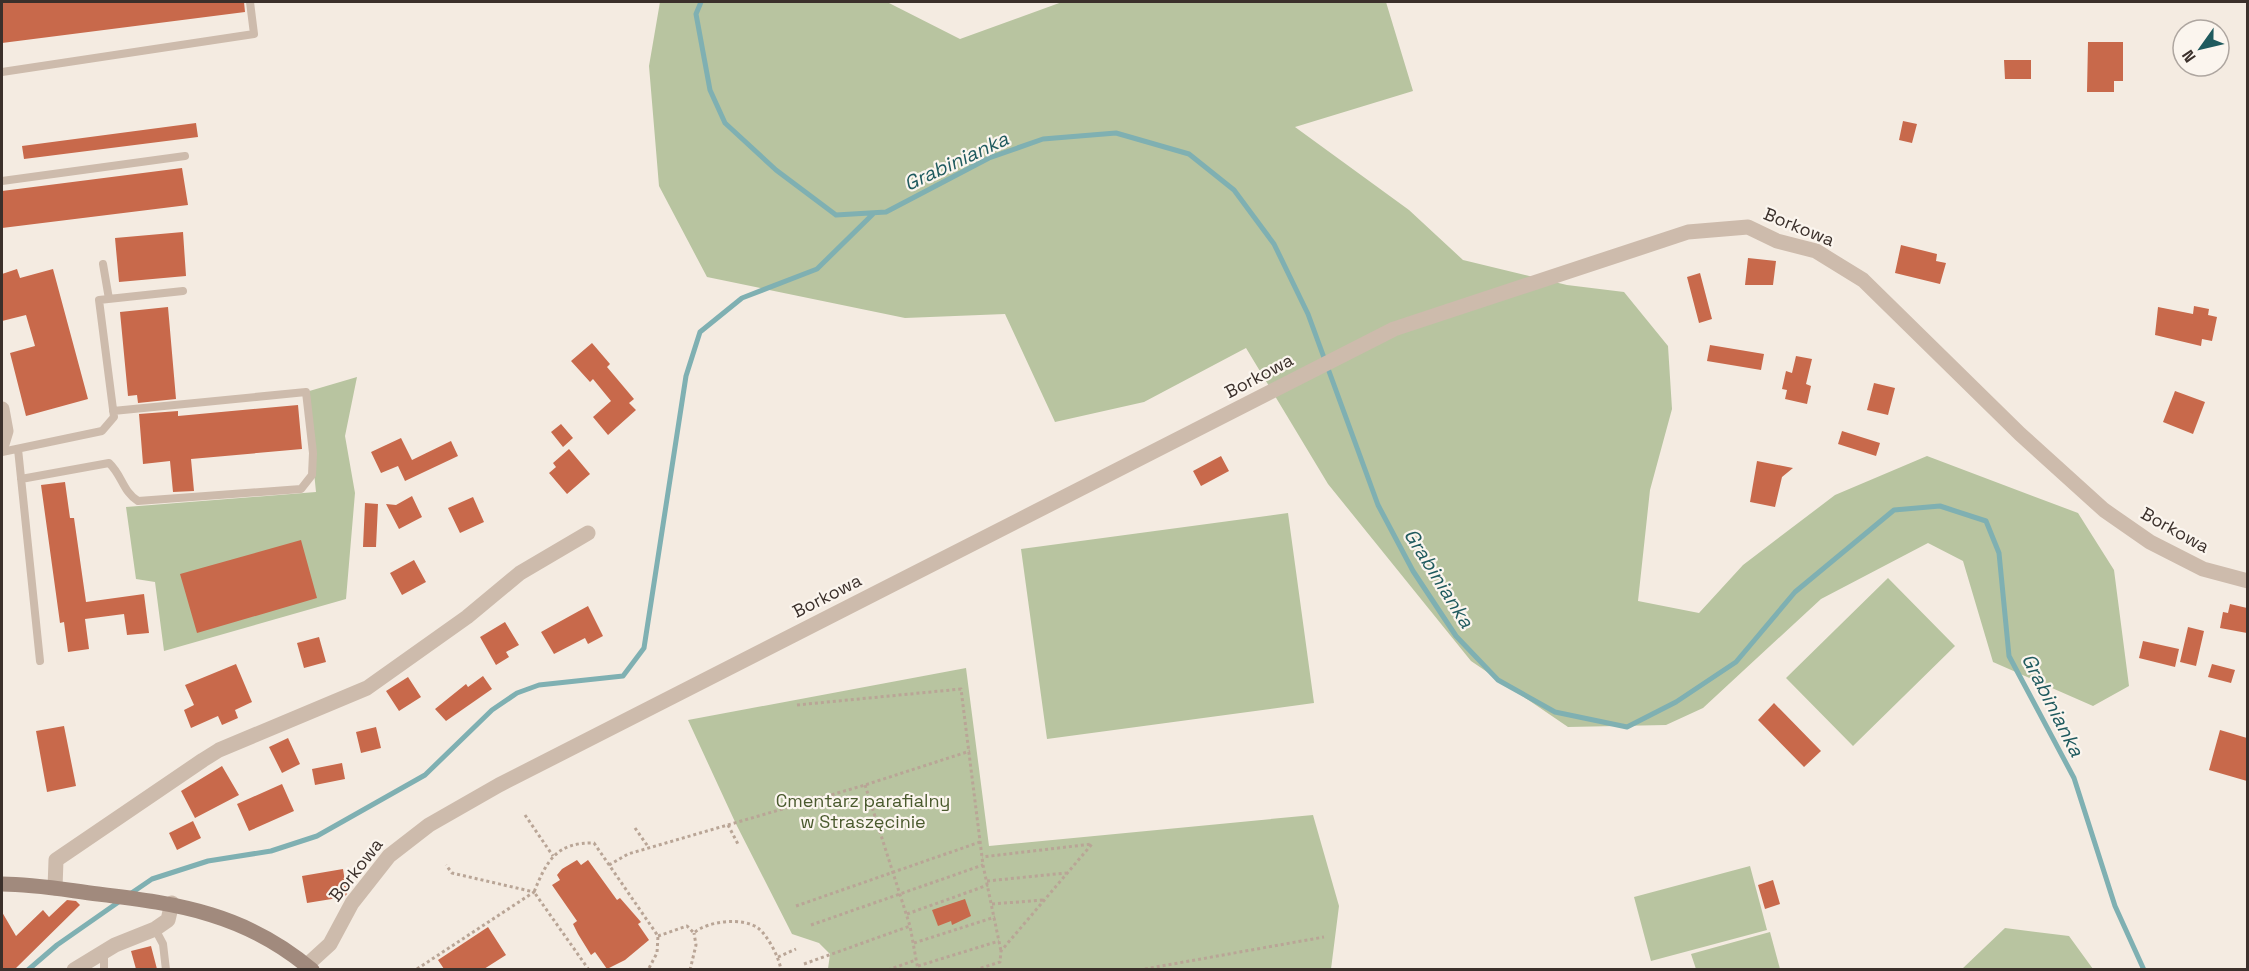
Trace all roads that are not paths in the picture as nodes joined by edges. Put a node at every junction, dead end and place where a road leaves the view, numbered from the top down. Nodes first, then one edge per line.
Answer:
1 (250, 2) edge
2 (2, 72) edge
3 (186, 156) dead end
4 (2, 181) edge
5 (103, 264) dead end
6 (183, 291) dead end
7 (109, 299) junction
8 (2, 409) edge
9 (113, 411) junction
10 (2, 444) edge
11 (18, 449) junction
12 (2, 452) edge
13 (21, 479) junction
14 (588, 533) dead end
15 (2247, 581) edge
16 (40, 661) dead end
17 (2, 884) edge
18 (60, 889) junction
19 (172, 903) junction
20 (155, 929) junction
21 (104, 951) junction
22 (309, 967) edge
23 (74, 969) edge
24 (104, 969) edge
25 (166, 969) edge

1 - 2 lane
3 - 4 lane
5 - 7 lane
6 - 7 lane
7 - 9 lane
8 - 10 street
9 - 11 lane
9 - 13 lane
11 - 12 lane
11 - 13 lane
13 - 16 lane
14 - 18 street
15 - 22 street, Borkowa
17 - 18 street
18 - 19 street
19 - 20 street
19 - 22 street
20 - 21 street
20 - 25 lane
21 - 23 street
21 - 24 lane

